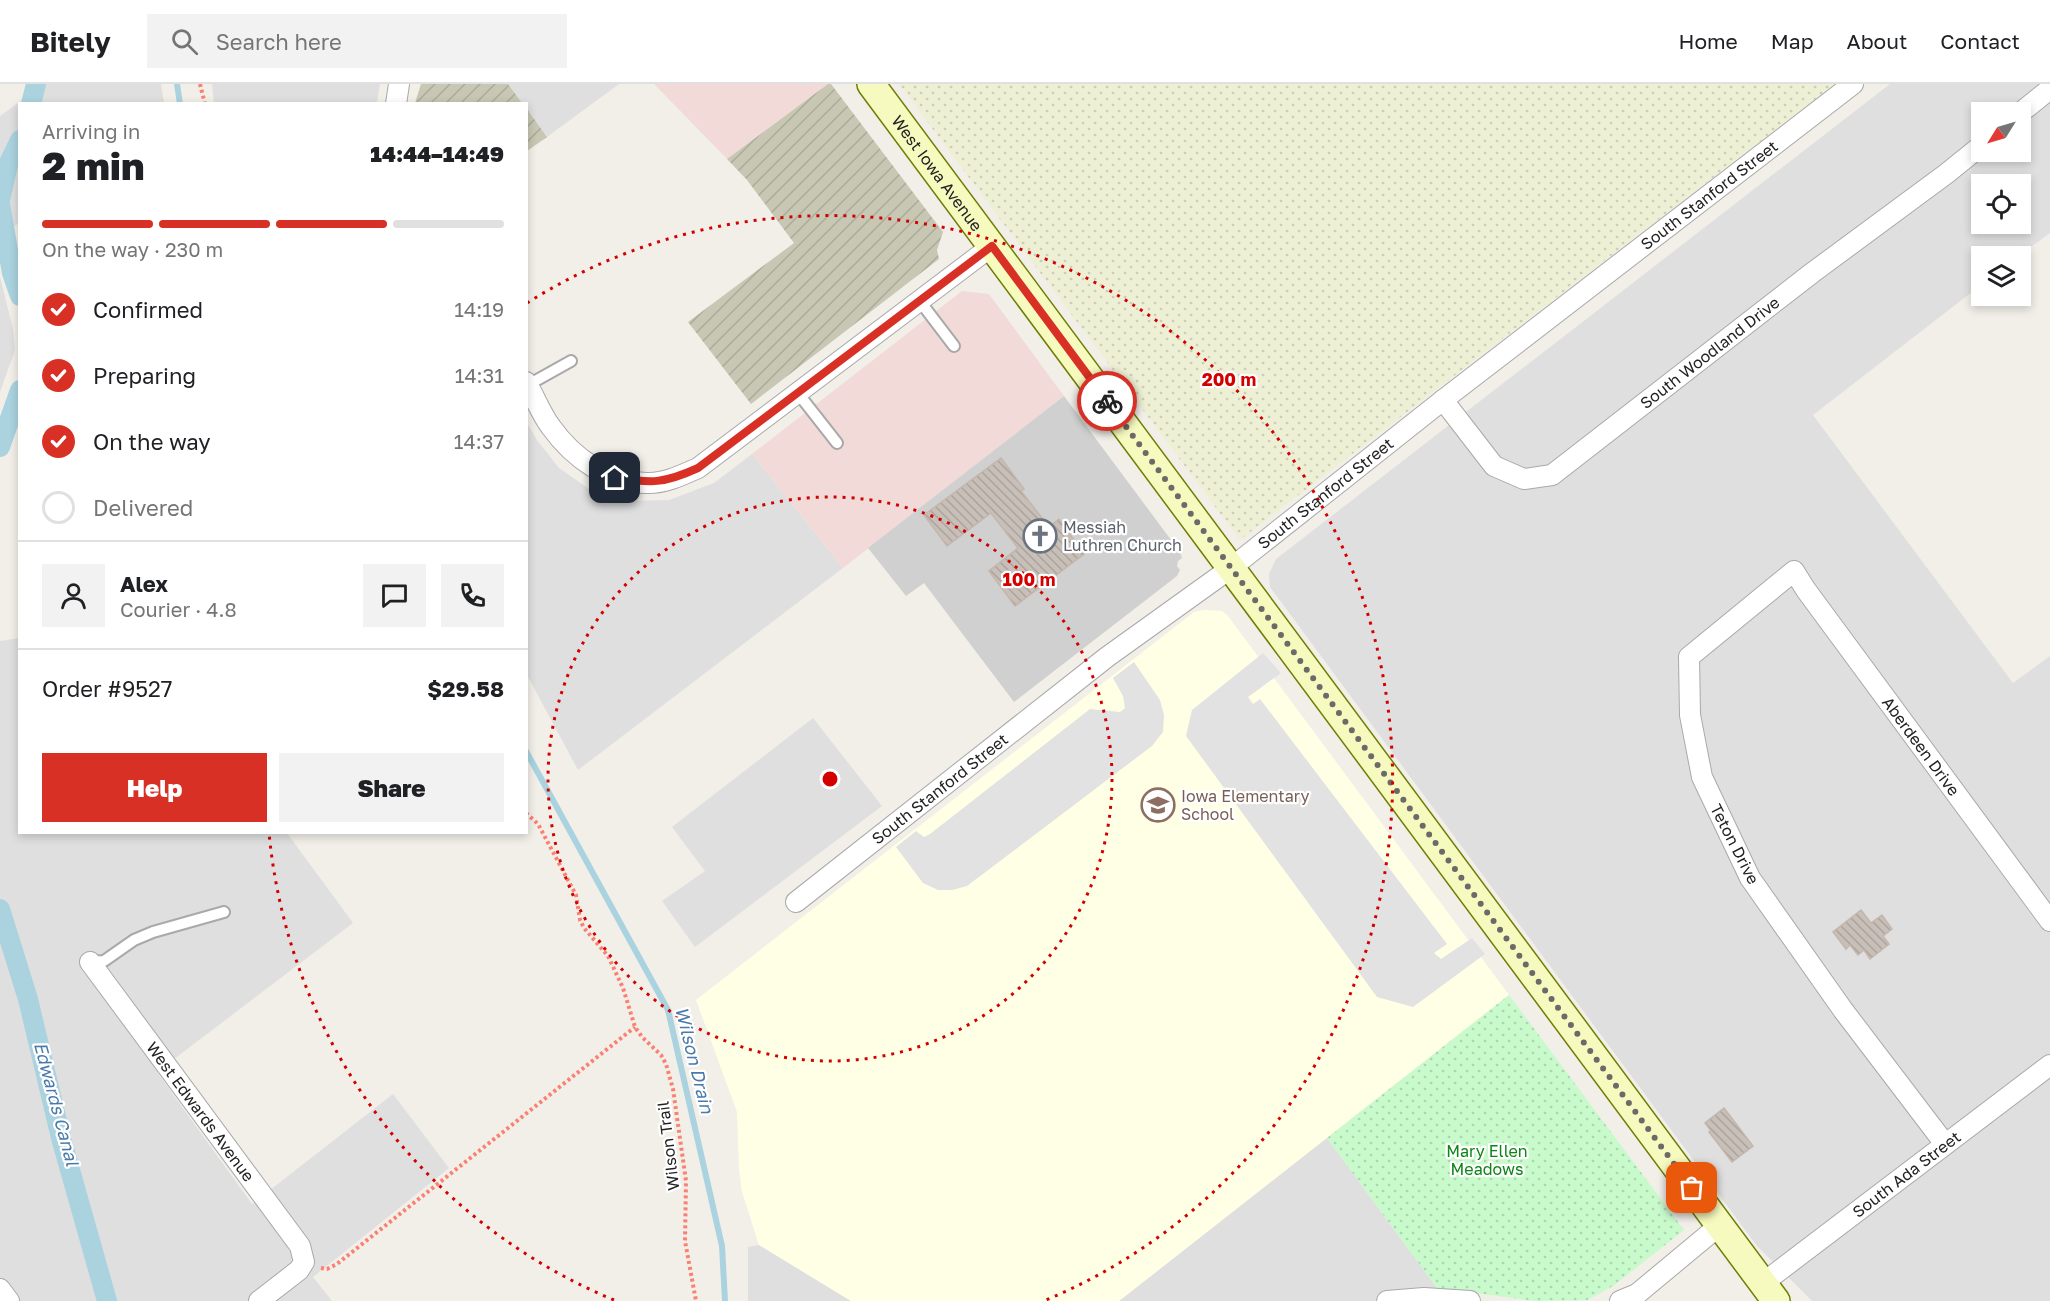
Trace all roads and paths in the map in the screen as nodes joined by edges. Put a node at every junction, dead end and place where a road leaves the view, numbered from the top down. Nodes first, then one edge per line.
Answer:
1 (200, 84) edge
2 (399, 84) edge
3 (871, 84) edge
4 (1853, 84) edge
5 (2050, 89) edge
6 (204, 102) edge
7 (396, 102) edge
8 (2031, 104) edge
9 (1971, 154) edge
10 (992, 246) junction
11 (919, 300) junction
12 (954, 346) dead end
13 (571, 362) dead end
14 (528, 384) edge
15 (528, 386) edge
16 (797, 392) junction
17 (1443, 400) junction
18 (837, 443) dead end
19 (1231, 568) junction
20 (1794, 572) joint
21 (528, 815) edge
22 (796, 902) dead end
23 (224, 912) dead end
24 (2050, 921) edge
25 (90, 962) joint
26 (635, 1027) junction
27 (2050, 1065) edge
28 (1945, 1144) junction
29 (1720, 1226) junction
30 (304, 1262) junction
31 (0, 1289) edge
32 (1769, 1292) edge
33 (1629, 1299) edge
34 (9, 1301) edge
35 (259, 1301) edge
36 (696, 1301) edge
37 (1387, 1301) edge
38 (1470, 1301) edge

1 - 6 path
2 - 7 street
3 - 10 street, West Iowa Avenue
4 - 17 street, South Stanford Street
5 - 8 street
9 - 17 street, South Woodland Drive
10 - 11 street
10 - 19 street, West Iowa Avenue
11 - 12 lane
11 - 16 street
13 - 14 lane
15 - 16 street
16 - 18 lane
17 - 19 street, South Stanford Street
19 - 22 street, South Stanford Street
19 - 29 street, West Iowa Avenue
20 - 24 street, Aberdeen Drive
20 - 28 street, Teton Drive
21 - 26 path, Wilson Trail
23 - 25 lane
25 - 30 street, West Edwards Avenue
26 - 30 path
26 - 36 path, Wilson Trail
27 - 28 street, South Ada Street
28 - 32 street, South Ada Street
29 - 32 street, West Iowa Avenue
29 - 33 street
30 - 35 street
31 - 34 street
37 - 38 street

